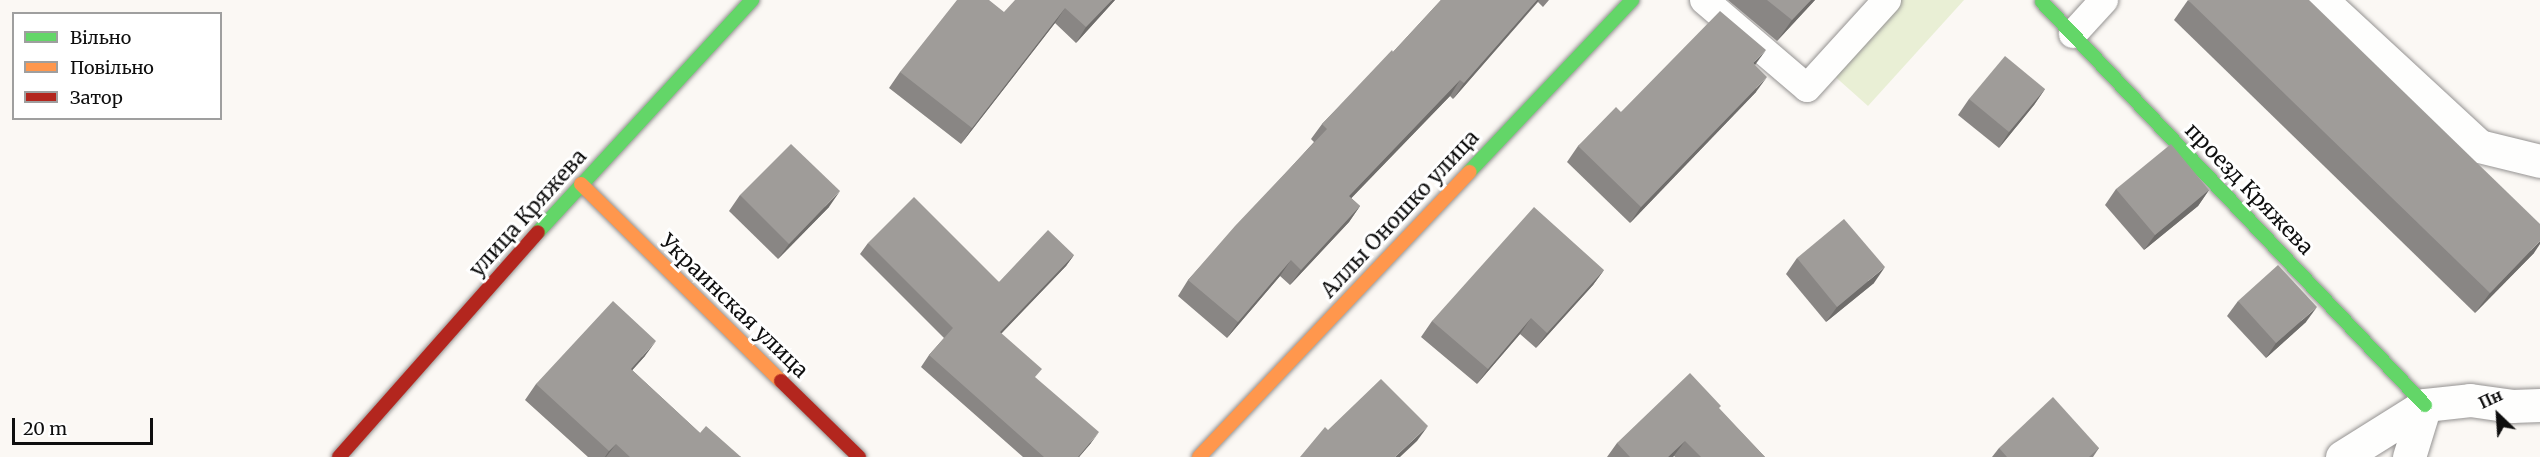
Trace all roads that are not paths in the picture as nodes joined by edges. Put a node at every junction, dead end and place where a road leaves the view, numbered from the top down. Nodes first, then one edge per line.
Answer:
1 (752, 0) edge
2 (1632, 0) edge
3 (1704, 0) edge
4 (1887, 0) edge
5 (2104, 0) edge
6 (2321, 0) edge
7 (2042, 2) dead end
8 (2073, 34) junction
9 (2540, 161) edge
10 (581, 184) junction
11 (2425, 405) junction
12 (2540, 405) edge
13 (339, 457) edge
14 (859, 457) edge
15 (1199, 457) edge
16 (2342, 457) edge
17 (2409, 457) edge

1 - 10 street, улица Кряжева
2 - 15 street, Аллы Оношко улица
3 - 4 lane
5 - 8 lane
6 - 9 street
7 - 8 street, проезд Кряжева
8 - 11 street, проезд Кряжева
10 - 13 street, улица Кряжева
10 - 14 street, Украинская улица
11 - 12 street
11 - 16 street
11 - 17 street

